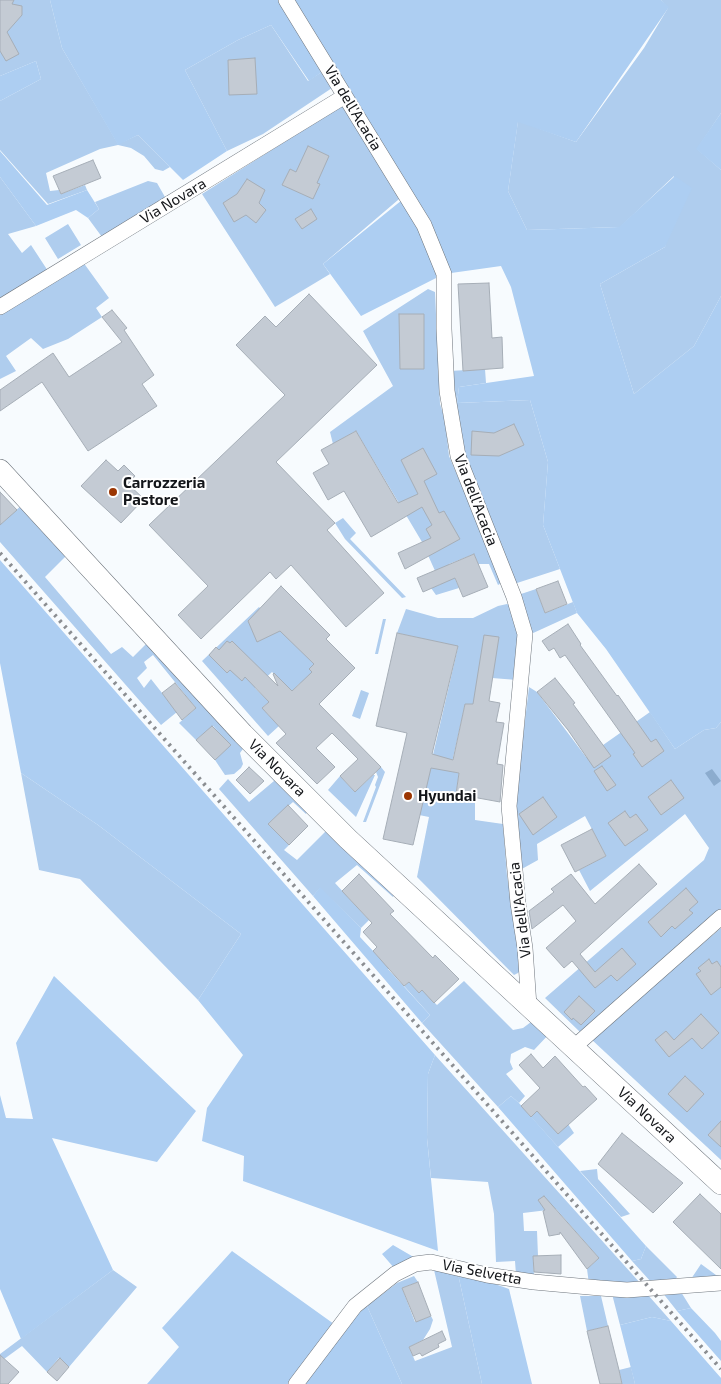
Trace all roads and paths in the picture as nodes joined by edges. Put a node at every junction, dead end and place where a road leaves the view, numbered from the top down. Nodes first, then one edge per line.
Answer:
1 (286, 0) edge
2 (345, 96) junction
3 (0, 306) edge
4 (0, 470) edge
5 (721, 917) edge
6 (529, 1006) junction
7 (574, 1046) junction
8 (721, 1184) edge
9 (721, 1283) edge
10 (296, 1384) edge

1 - 2 street, Via dell'Acacia
2 - 3 street, Via Novara
2 - 6 street, Via dell'Acacia
4 - 6 main road, Via Novara
5 - 7 street
6 - 7 main road, Via Novara
7 - 8 main road, Via Novara
9 - 10 street, Via Selvetta

